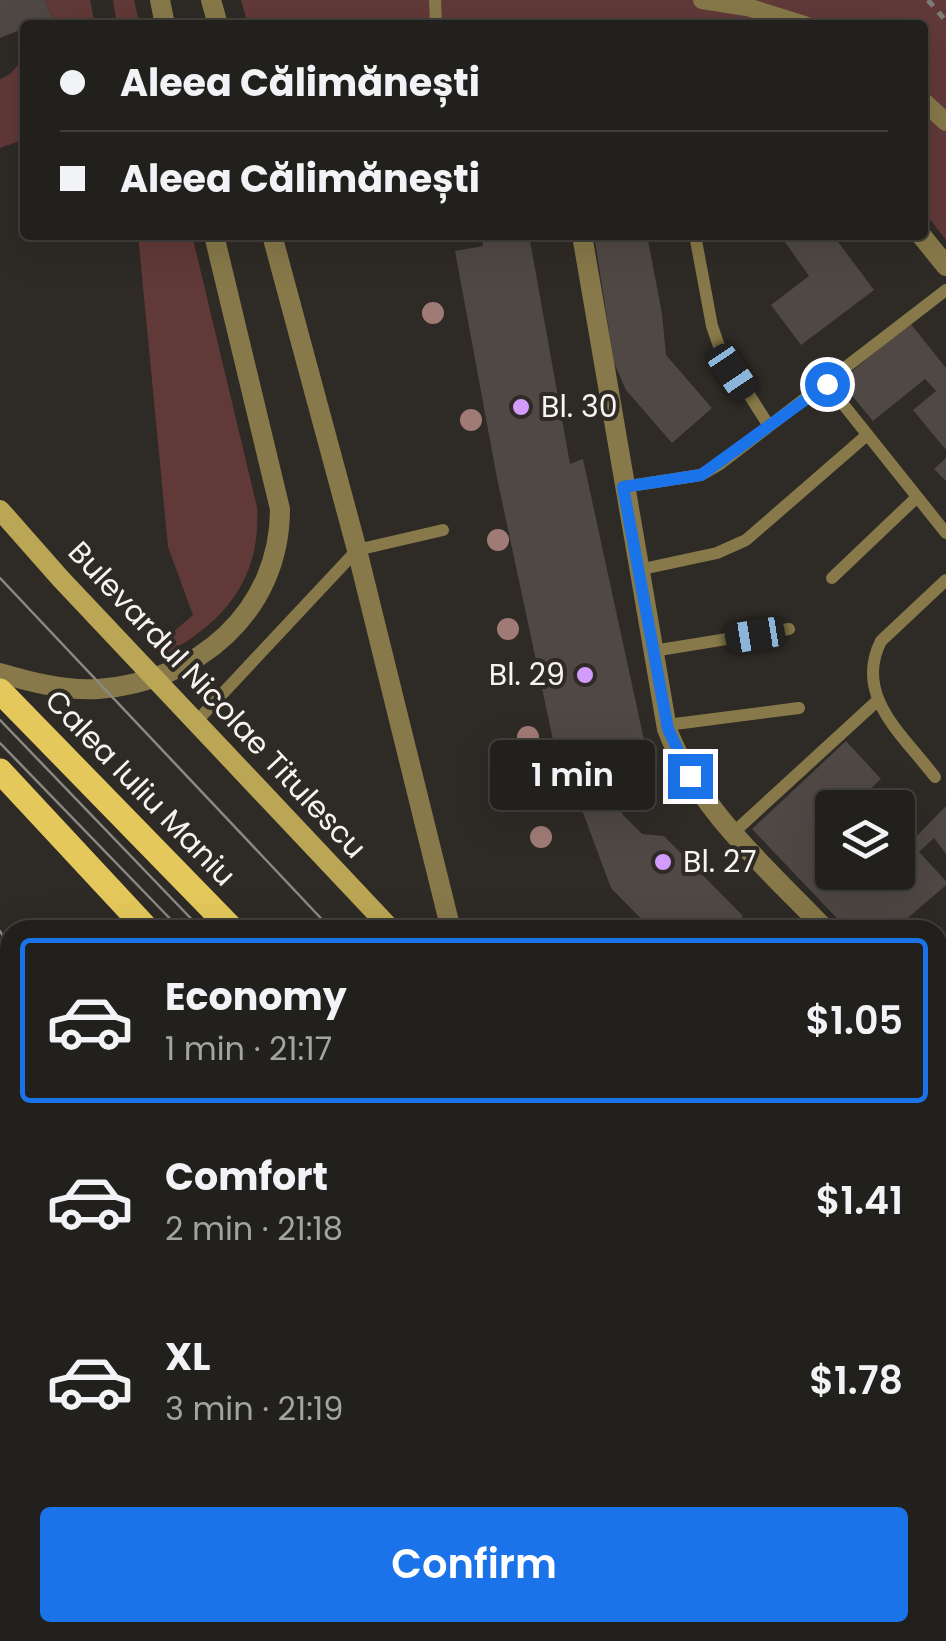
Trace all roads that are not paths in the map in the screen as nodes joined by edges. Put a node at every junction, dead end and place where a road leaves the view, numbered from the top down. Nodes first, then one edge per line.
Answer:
1 (702, 0) edge
2 (789, 20) edge
3 (215, 240) edge
4 (273, 240) edge
5 (583, 240) edge
6 (696, 240) edge
7 (926, 240) edge
8 (946, 266) edge
9 (946, 290) edge
10 (827, 384) junction
11 (769, 426) junction
12 (867, 435) junction
13 (623, 487) junction
14 (916, 498) junction
15 (0, 510) edge
16 (443, 530) dead end
17 (946, 533) edge
18 (358, 550) junction
19 (638, 570) junction
20 (832, 578) dead end
21 (946, 580) edge
22 (789, 630) dead end
23 (653, 651) junction
24 (0, 672) edge
25 (0, 691) edge
26 (877, 701) junction
27 (799, 708) dead end
28 (196, 722) junction
29 (667, 726) junction
30 (0, 770) edge
31 (936, 777) dead end
32 (734, 832) junction
33 (139, 920) edge
34 (223, 920) edge
35 (383, 920) edge
36 (449, 920) edge
37 (817, 920) edge

1 - 2 street
3 - 24 street
4 - 18 street
5 - 13 street
6 - 11 lane
7 - 8 street
9 - 10 lane
10 - 11 lane
10 - 12 lane
11 - 13 lane
12 - 14 lane
12 - 19 lane
13 - 19 street
14 - 17 lane
14 - 20 lane
15 - 28 main road, Bulevardul Nicolae Titulescu
16 - 18 lane
18 - 28 lane
18 - 36 street
19 - 23 street
21 - 26 lane
22 - 23 lane
23 - 29 street
25 - 34 main road, Calea Iuliu Maniu
26 - 31 lane
26 - 32 lane
27 - 29 lane
28 - 35 main road, Bulevardul Nicolae Titulescu
29 - 32 street
30 - 33 main road
32 - 37 street

